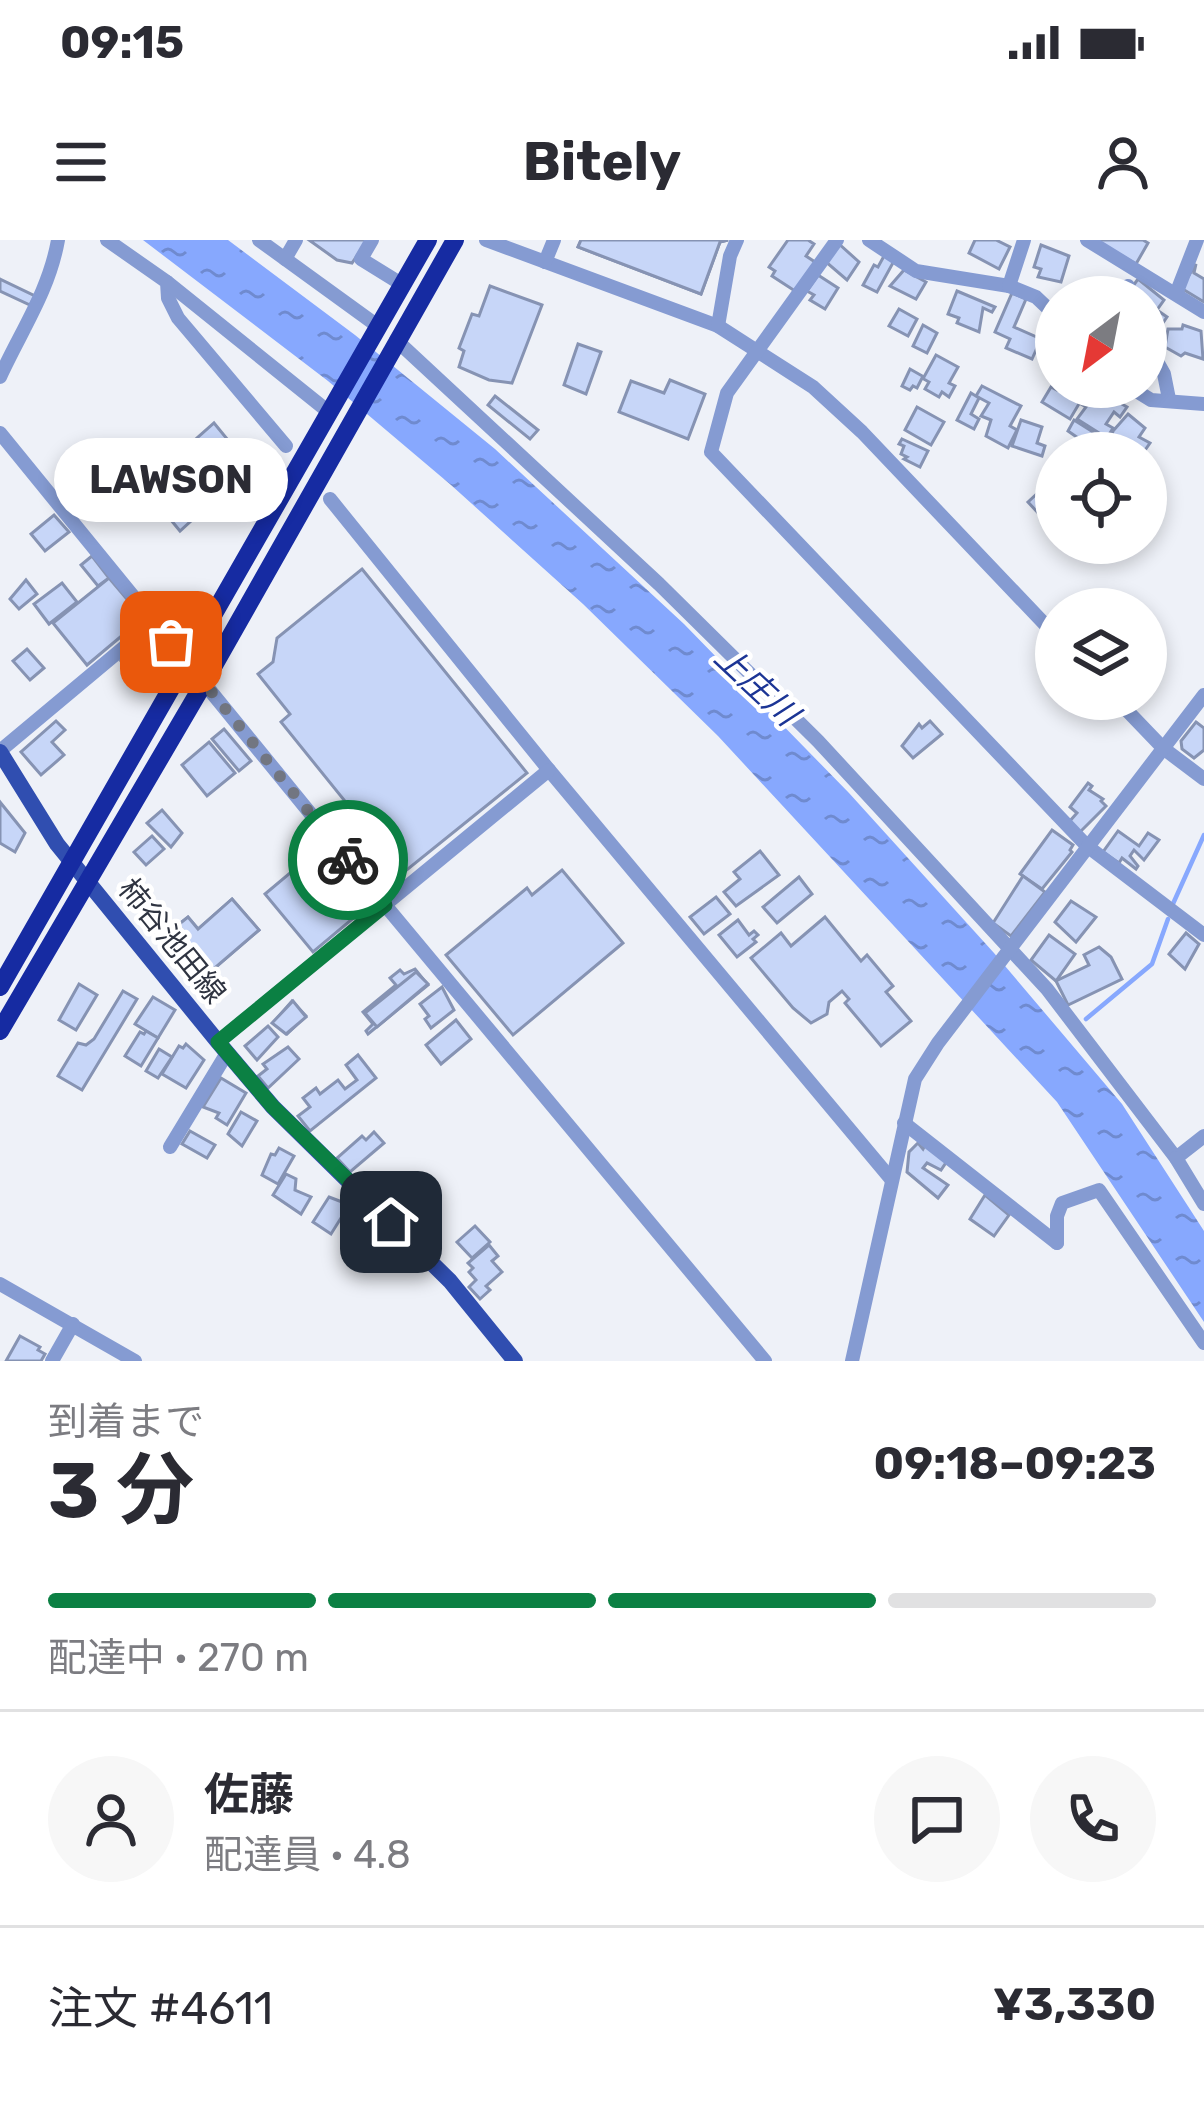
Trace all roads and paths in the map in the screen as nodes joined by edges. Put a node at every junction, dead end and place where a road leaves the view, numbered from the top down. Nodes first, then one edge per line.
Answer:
1 (58, 240) edge
2 (107, 240) edge
3 (259, 240) edge
4 (296, 240) edge
5 (372, 240) edge
6 (428, 240) edge
7 (455, 240) edge
8 (486, 240) edge
9 (554, 240) edge
10 (737, 240) edge
11 (837, 240) edge
12 (869, 240) edge
13 (1024, 240) edge
14 (1087, 240) edge
15 (1197, 240) edge
16 (285, 259) junction
17 (545, 262) junction
18 (167, 282) junction
19 (404, 285) junction
20 (1009, 286) junction
21 (1176, 294) junction
22 (1035, 296) edge
23 (1204, 312) edge
24 (718, 326) junction
25 (378, 329) junction
26 (396, 340) junction
27 (6, 348) edge
28 (759, 352) junction
29 (0, 377) edge
30 (1167, 393) edge
31 (1168, 399) joint
32 (1204, 404) edge
33 (333, 408) junction
34 (0, 433) edge
35 (286, 446) dead end
36 (330, 499) dead end
37 (1035, 614) edge
38 (154, 622) junction
39 (189, 662) junction
40 (204, 683) junction
41 (1204, 694) edge
42 (1136, 720) edge
43 (1162, 748) junction
44 (0, 752) edge
45 (549, 770) junction
46 (1204, 779) edge
47 (1087, 845) junction
48 (72, 862) junction
49 (88, 880) junction
50 (385, 905) junction
51 (1204, 934) edge
52 (1010, 949) junction
53 (0, 987) edge
54 (0, 1031) edge
55 (222, 1047) junction
56 (904, 1124) junction
57 (1204, 1136) edge
58 (170, 1147) dead end
59 (1176, 1158) junction
60 (891, 1179) junction
61 (1204, 1204) edge
62 (0, 1284) edge
63 (73, 1324) junction
64 (1204, 1343) edge
65 (510, 1359) edge
66 (52, 1361) edge
67 (136, 1361) edge
68 (766, 1361) edge
69 (852, 1361) edge

1 - 27 street
2 - 18 street
3 - 16 street
4 - 16 street
5 - 19 street
6 - 19 highway
7 - 26 highway
8 - 17 street
9 - 17 street
10 - 24 street
11 - 28 street
12 - 20 street
13 - 20 street
14 - 21 street
15 - 21 street
16 - 25 street
17 - 24 street
18 - 33 street
18 - 35 street
19 - 25 highway
20 - 22 street
21 - 23 street
24 - 28 street
25 - 33 highway
26 - 40 highway
26 - 52 street
27 - 29 street
28 - 37 street
28 - 47 street
30 - 31 street
31 - 32 street
33 - 39 highway
34 - 38 street
36 - 45 street
38 - 39 street
38 - 44 street
39 - 40 street
39 - 48 highway
40 - 49 highway
40 - 50 street
41 - 43 street
42 - 43 street
43 - 46 street
43 - 47 street
44 - 48 main road, 柿谷池田線
45 - 50 street
45 - 60 street
47 - 51 street
47 - 52 street
48 - 49 main road, 柿谷池田線
48 - 53 highway
49 - 54 highway
49 - 55 main road, 柿谷池田線
50 - 55 street
50 - 68 street
52 - 56 street
52 - 59 street
55 - 58 street
55 - 65 main road, 柿谷池田線
56 - 60 street
56 - 64 street
57 - 59 street
59 - 61 street
60 - 69 street
62 - 63 street
63 - 66 street
63 - 67 street

